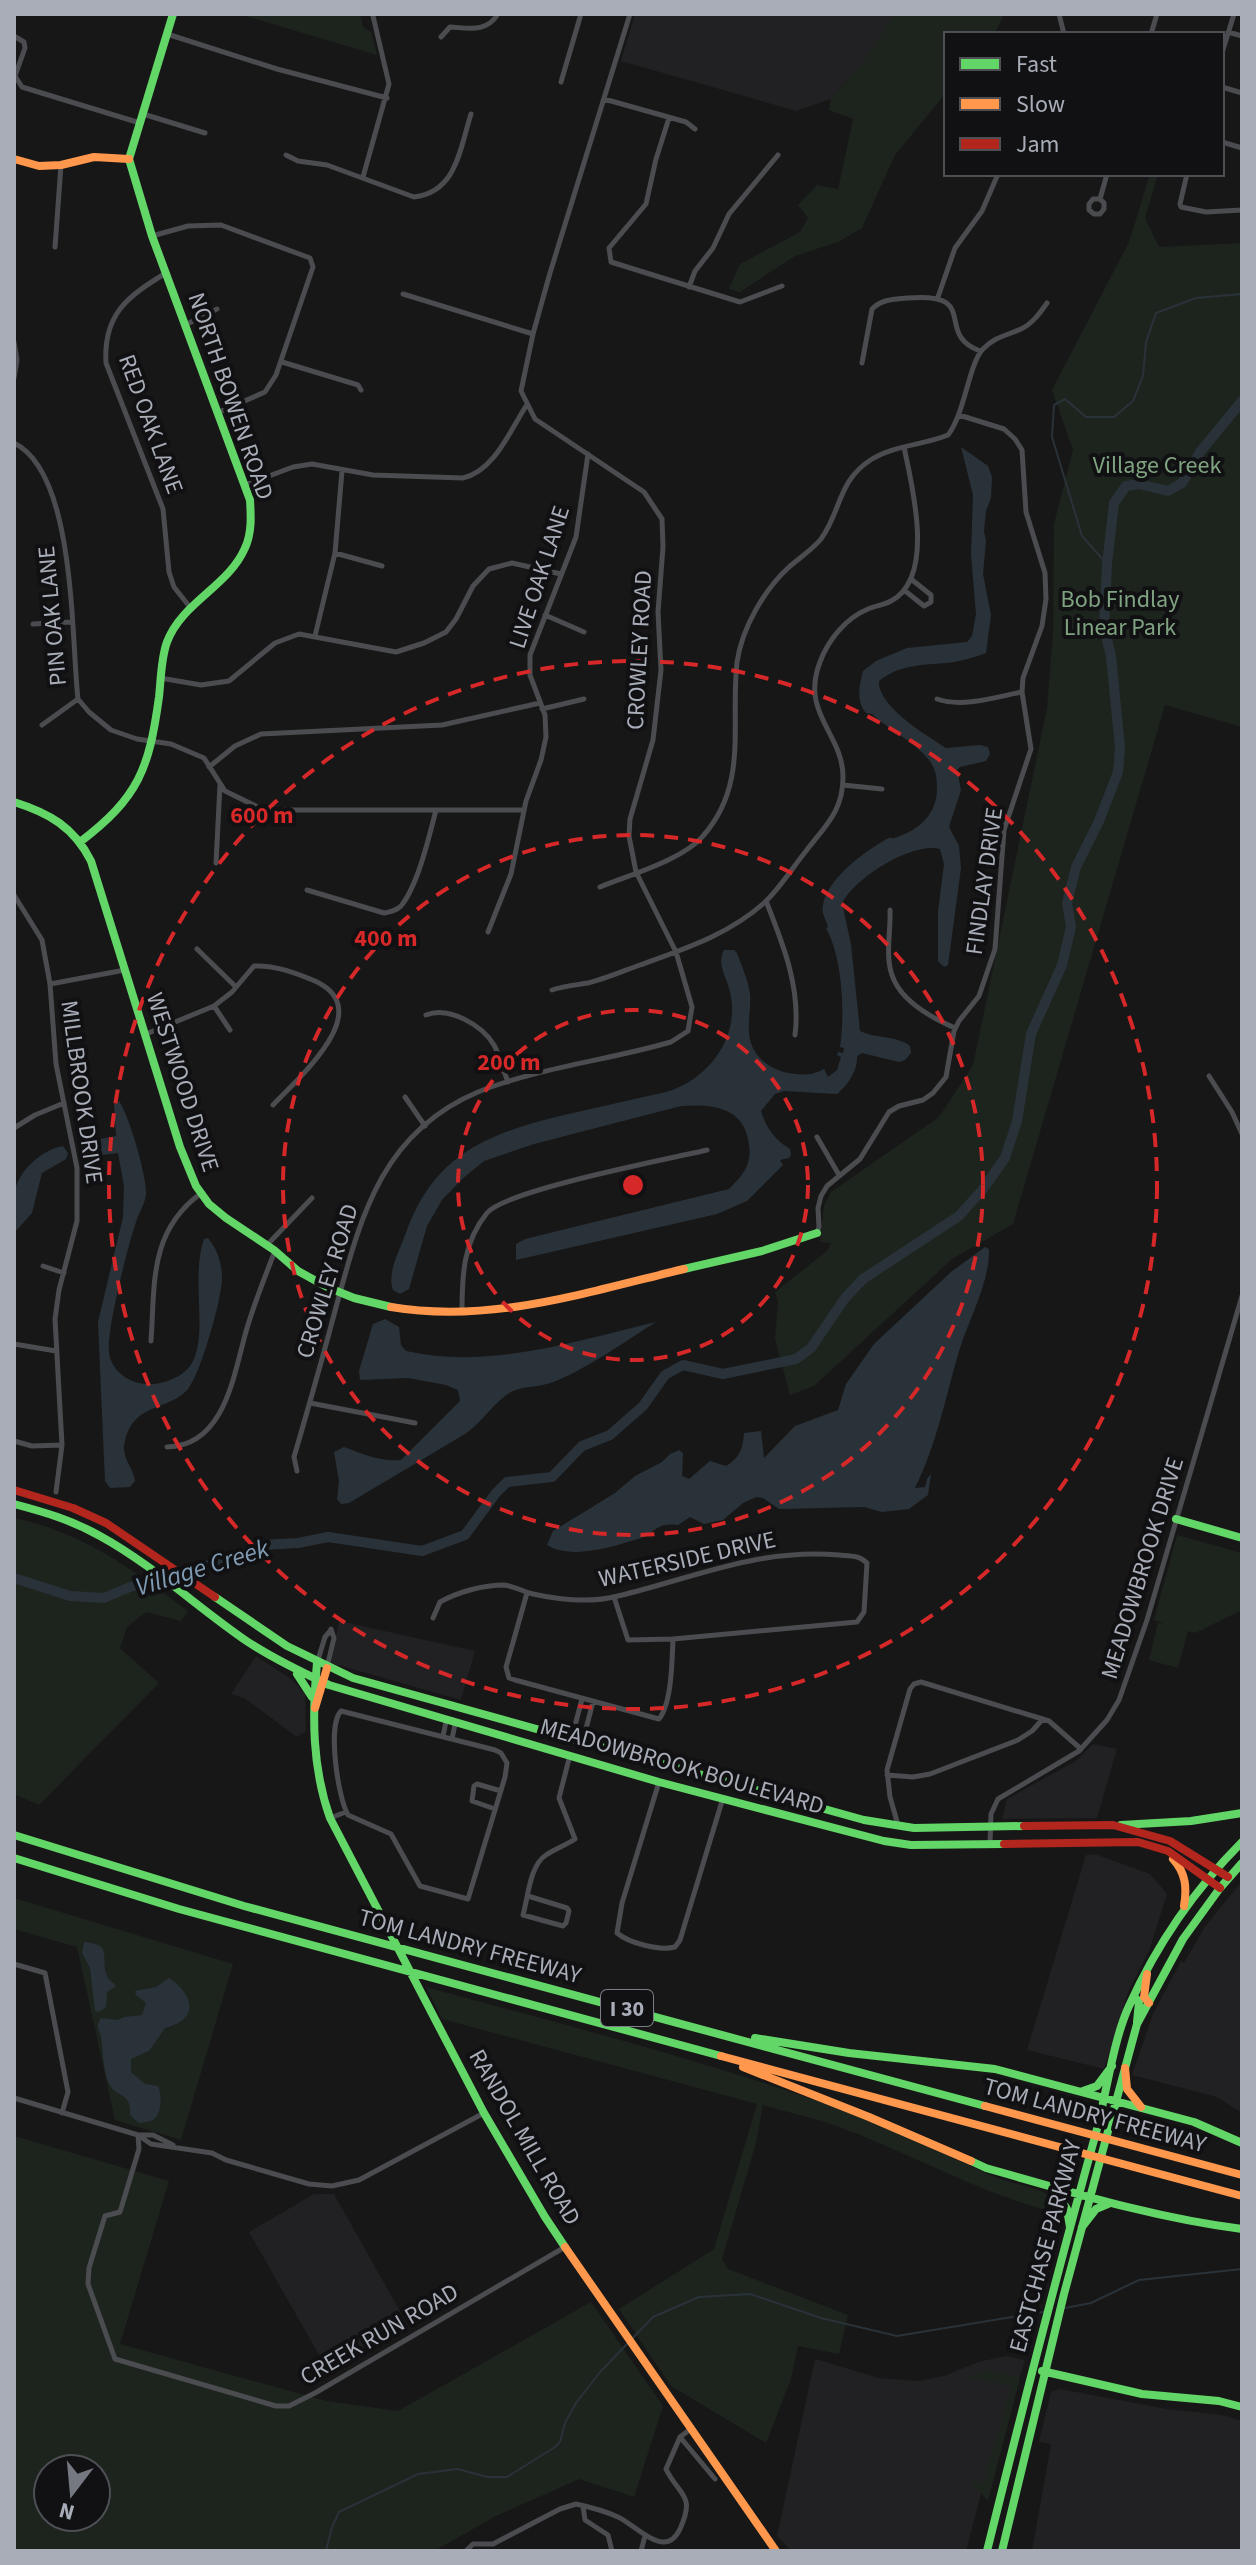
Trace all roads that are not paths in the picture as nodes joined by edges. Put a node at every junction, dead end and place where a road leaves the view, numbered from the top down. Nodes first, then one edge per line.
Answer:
1 (173, 14) edge
2 (498, 14) edge
3 (581, 14) edge
4 (630, 14) edge
5 (1234, 14) edge
6 (373, 16) edge
7 (1228, 32) junction
8 (167, 34) junction
9 (14, 36) edge
10 (1242, 36) edge
11 (441, 37) dead end
12 (1224, 46) edge
13 (561, 82) dead end
14 (387, 98) junction
15 (604, 99) junction
16 (471, 114) dead end
17 (142, 118) junction
18 (669, 118) junction
19 (695, 129) dead end
20 (205, 133) dead end
21 (286, 155) dead end
22 (778, 155) dead end
23 (14, 159) edge
24 (129, 159) junction
25 (61, 165) junction
26 (997, 176) edge
27 (1106, 176) edge
28 (1187, 176) edge
29 (363, 177) junction
30 (1100, 199) dead end
31 (1242, 210) edge
32 (152, 236) junction
33 (55, 247) dead end
34 (166, 273) junction
35 (782, 286) dead end
36 (689, 287) junction
37 (403, 294) dead end
38 (938, 297) junction
39 (1047, 303) dead end
40 (217, 309) dead end
41 (185, 325) junction
42 (533, 334) junction
43 (14, 342) edge
44 (980, 351) junction
45 (282, 362) junction
46 (862, 363) dead end
47 (14, 378) edge
48 (361, 390) dead end
49 (526, 406) junction
50 (217, 413) junction
51 (959, 415) junction
52 (14, 443) edge
53 (904, 447) junction
54 (588, 454) junction
55 (342, 471) junction
56 (245, 485) junction
57 (335, 553) junction
58 (382, 566) dead end
59 (561, 574) junction
60 (911, 578) junction
61 (904, 590) junction
62 (189, 606) junction
63 (545, 615) junction
64 (71, 622) junction
65 (33, 624) dead end
66 (584, 632) dead end
67 (315, 636) junction
68 (159, 678) junction
69 (1022, 692) junction
70 (78, 699) junction
71 (584, 699) dead end
72 (937, 699) dead end
73 (541, 706) junction
74 (42, 725) dead end
75 (150, 742) junction
76 (209, 767) junction
77 (220, 785) junction
78 (843, 785) junction
79 (882, 789) dead end
80 (14, 802) edge
81 (436, 810) junction
82 (524, 810) junction
83 (80, 842) junction
84 (216, 863) dead end
85 (636, 872) junction
86 (600, 887) dead end
87 (307, 890) dead end
88 (14, 895) edge
89 (766, 901) junction
90 (890, 910) dead end
91 (488, 932) dead end
92 (197, 949) dead end
93 (676, 952) junction
94 (125, 970) junction
95 (50, 984) junction
96 (236, 987) junction
97 (552, 990) dead end
98 (214, 1006) junction
99 (426, 1015) dead end
100 (955, 1028) junction
101 (230, 1030) dead end
102 (146, 1034) junction
103 (795, 1035) dead end
104 (1209, 1076) dead end
105 (508, 1082) junction
106 (405, 1097) dead end
107 (64, 1103) junction
108 (273, 1105) dead end
109 (425, 1126) junction
110 (14, 1128) edge
111 (1242, 1134) edge
112 (817, 1137) dead end
113 (707, 1150) dead end
114 (839, 1175) junction
115 (200, 1194) junction
116 (312, 1198) dead end
117 (817, 1233) joint
118 (271, 1248) junction
119 (43, 1266) dead end
120 (64, 1273) junction
121 (340, 1293) junction
122 (1242, 1296) edge
123 (462, 1313) junction
124 (151, 1341) dead end
125 (14, 1344) edge
126 (57, 1351) junction
127 (310, 1403) junction
128 (415, 1423) dead end
129 (14, 1441) edge
130 (62, 1445) junction
131 (167, 1447) dead end
132 (297, 1471) dead end
133 (14, 1490) edge
134 (56, 1492) dead end
135 (14, 1504) edge
136 (1176, 1519) junction
137 (1242, 1538) edge
138 (527, 1593) junction
139 (614, 1597) junction
140 (433, 1618) dead end
141 (673, 1639) junction
142 (317, 1663) junction
143 (290, 1667) junction
144 (327, 1668) junction
145 (319, 1681) junction
146 (582, 1699) junction
147 (593, 1702) junction
148 (314, 1704) junction
149 (451, 1719) junction
150 (1043, 1719) junction
151 (443, 1736) junction
152 (452, 1739) junction
153 (577, 1740) junction
154 (1081, 1749) junction
155 (570, 1755) junction
156 (887, 1775) junction
157 (659, 1782) junction
158 (726, 1783) junction
159 (501, 1791) junction
160 (723, 1798) junction
161 (495, 1809) junction
162 (346, 1812) junction
163 (1242, 1813) edge
164 (330, 1818) junction
165 (1113, 1825) junction
166 (899, 1826) junction
167 (990, 1826) junction
168 (14, 1835) edge
169 (1242, 1842) edge
170 (897, 1843) junction
171 (990, 1843) junction
172 (1163, 1849) junction
173 (14, 1858) edge
174 (1242, 1863) edge
175 (1216, 1868) junction
176 (1228, 1877) junction
177 (1208, 1879) junction
178 (1220, 1888) junction
179 (528, 1896) junction
180 (1177, 1920) junction
181 (14, 1964) edge
182 (1147, 1972) junction
183 (1134, 1996) junction
184 (1149, 2003) junction
185 (1137, 2024) junction
186 (707, 2030) junction
187 (699, 2050) junction
188 (1112, 2066) junction
189 (1125, 2068) junction
190 (1082, 2091) junction
191 (14, 2098) edge
192 (1111, 2099) junction
193 (1141, 2107) junction
194 (62, 2113) junction
195 (484, 2113) junction
196 (138, 2135) junction
197 (1242, 2143) edge
198 (1090, 2174) junction
199 (1242, 2175) edge
200 (1054, 2188) junction
201 (1079, 2195) junction
202 (1242, 2196) edge
203 (1089, 2198) junction
204 (1111, 2204) junction
205 (1070, 2227) junction
206 (1082, 2227) junction
207 (1242, 2229) edge
208 (565, 2247) junction
209 (1032, 2369) junction
210 (1045, 2372) junction
211 (1242, 2407) edge
212 (692, 2428) junction
213 (680, 2437) junction
214 (715, 2479) dead end
215 (583, 2505) junction
216 (997, 2511) junction
217 (1011, 2514) junction
218 (645, 2536) junction
219 (466, 2551) edge
220 (612, 2551) edge
221 (641, 2551) edge
222 (776, 2551) edge
223 (987, 2551) edge
224 (1002, 2551) edge

1 - 8 main road
2 - 11 street
3 - 13 street
4 - 15 street
5 - 7 street
6 - 14 street
7 - 10 street
7 - 12 street
8 - 14 street
8 - 17 main road
9 - 17 street
14 - 29 street
15 - 18 street
15 - 42 street
16 - 29 street
17 - 20 street
17 - 24 main road
18 - 19 street
18 - 36 street
21 - 29 street
22 - 36 street
23 - 25 main road
24 - 25 main road
24 - 32 main road, NORTH BOWEN ROAD
25 - 33 street
26 - 38 street
27 - 30 street
28 - 31 street
32 - 34 main road, NORTH BOWEN ROAD
32 - 45 street
34 - 41 main road, NORTH BOWEN ROAD
34 - 62 street, RED OAK LANE
35 - 36 street
37 - 42 street
38 - 44 street
38 - 46 street
39 - 44 street
40 - 41 street
41 - 50 main road, NORTH BOWEN ROAD
42 - 49 street
43 - 47 street
44 - 51 street
45 - 48 street
45 - 50 street
49 - 54 street, CROWLEY ROAD
49 - 55 street
50 - 56 main road, NORTH BOWEN ROAD
51 - 53 street
51 - 69 street, FINDLAY DRIVE
52 - 64 street, PIN OAK LANE
53 - 60 street
53 - 85 street
54 - 59 street, LIVE OAK LANE
54 - 85 street, CROWLEY ROAD
55 - 56 street
55 - 57 street
56 - 62 main road, NORTH BOWEN ROAD
57 - 58 street
57 - 67 street
59 - 63 street, LIVE OAK LANE
59 - 67 street
60 - 61 street
60 - 61 street
61 - 78 street
62 - 68 main road, NORTH BOWEN ROAD
63 - 66 street
63 - 73 street, LIVE OAK LANE
64 - 65 street
64 - 70 street, PIN OAK LANE
67 - 68 street
68 - 75 main road, NORTH BOWEN ROAD
69 - 72 street
69 - 100 street, FINDLAY DRIVE
70 - 74 street
70 - 75 street, PIN OAK LANE
71 - 73 street
73 - 76 street
73 - 82 street, LIVE OAK LANE
75 - 76 street, PIN OAK LANE
75 - 83 main road, NORTH BOWEN ROAD
76 - 77 street, PIN OAK LANE
77 - 81 street, PIN OAK LANE
77 - 84 street
78 - 79 street
78 - 89 street
80 - 83 main road, WESTWOOD DRIVE
81 - 82 street, PIN OAK LANE
81 - 87 street
82 - 91 street, LIVE OAK LANE
83 - 94 main road, WESTWOOD DRIVE
85 - 86 street
85 - 93 street, CROWLEY ROAD
88 - 95 street, MILLBROOK DRIVE
89 - 93 street
89 - 103 street
90 - 100 street
92 - 96 street
93 - 97 street
93 - 105 street, CROWLEY ROAD
94 - 95 street
94 - 102 main road, WESTWOOD DRIVE
95 - 107 street, MILLBROOK DRIVE
96 - 98 street
96 - 108 street
98 - 101 street
98 - 102 street
99 - 105 street
100 - 114 street, FINDLAY DRIVE
102 - 115 main road, WESTWOOD DRIVE
104 - 111 street
105 - 109 street, CROWLEY ROAD
106 - 109 street
107 - 110 street
107 - 120 street, MILLBROOK DRIVE
109 - 121 street, CROWLEY ROAD
112 - 114 street
113 - 123 street
114 - 117 street, FINDLAY DRIVE
115 - 118 main road, WESTWOOD DRIVE
115 - 124 street
116 - 118 street
117 - 123 main road, WESTWOOD DRIVE
118 - 121 main road, WESTWOOD DRIVE
118 - 131 street
119 - 120 street
120 - 126 street, MILLBROOK DRIVE
121 - 123 main road, WESTWOOD DRIVE
121 - 127 street, CROWLEY ROAD
122 - 136 street, MEADOWBROOK DRIVE
125 - 126 street
126 - 130 street, MILLBROOK DRIVE
127 - 128 street
127 - 132 street, CROWLEY ROAD
129 - 130 street
130 - 134 street, MILLBROOK DRIVE
133 - 142 main road
135 - 143 main road, MEADOWBROOK BOULEVARD
136 - 137 main road
136 - 154 street, MEADOWBROOK DRIVE
138 - 139 street, WATERSIDE DRIVE
138 - 140 street, WATERSIDE DRIVE
138 - 146 street
139 - 141 street
139 - 141 street, WATERSIDE DRIVE
141 - 147 street
142 - 144 main road, MEADOWBROOK BOULEVARD
142 - 144 street, RANDOL MILL ROAD
142 - 145 main road, RANDOL MILL ROAD
143 - 145 main road, MEADOWBROOK BOULEVARD
143 - 148 main road
144 - 145 main road, RANDOL MILL ROAD
144 - 153 main road, MEADOWBROOK BOULEVARD
145 - 148 main road, RANDOL MILL ROAD
145 - 149 main road, MEADOWBROOK BOULEVARD
146 - 147 street
146 - 153 street
147 - 153 street
148 - 164 main road, RANDOL MILL ROAD
149 - 151 street
149 - 152 street
149 - 155 main road, MEADOWBROOK BOULEVARD
150 - 154 street
150 - 156 street
150 - 156 street
151 - 152 street
151 - 162 street
152 - 159 street
153 - 155 main road
153 - 158 main road, MEADOWBROOK BOULEVARD
154 - 167 street, MEADOWBROOK DRIVE
155 - 157 main road, MEADOWBROOK BOULEVARD
155 - 179 street
156 - 166 street
157 - 160 main road, MEADOWBROOK BOULEVARD
157 - 160 street
158 - 160 main road
158 - 166 main road, MEADOWBROOK BOULEVARD
159 - 161 street
159 - 161 street
160 - 170 main road, MEADOWBROOK BOULEVARD
161 - 162 street
162 - 164 street
163 - 165 main road
164 - 195 main road, RANDOL MILL ROAD
165 - 167 main road, MEADOWBROOK BOULEVARD
165 - 175 main road, MEADOWBROOK BOULEVARD
166 - 167 main road, MEADOWBROOK BOULEVARD
166 - 170 main road
167 - 171 street, MEADOWBROOK DRIVE
168 - 186 main road, TOM LANDRY FREEWAY / I 30
169 - 175 main road, EASTCHASE PARKWAY
170 - 171 main road, MEADOWBROOK BOULEVARD
171 - 172 main road, MEADOWBROOK BOULEVARD
172 - 177 main road, MEADOWBROOK BOULEVARD
172 - 180 main road
173 - 187 main road, TOM LANDRY FREEWAY / I 30
174 - 176 main road, EASTCHASE PARKWAY
175 - 176 main road, MEADOWBROOK BOULEVARD
175 - 177 main road, EASTCHASE PARKWAY
176 - 178 main road, EASTCHASE PARKWAY
177 - 178 main road, MEADOWBROOK BOULEVARD
177 - 180 main road, EASTCHASE PARKWAY
178 - 184 main road, EASTCHASE PARKWAY
179 - 179 street
180 - 182 main road, EASTCHASE PARKWAY
181 - 194 street
182 - 183 main road, EASTCHASE PARKWAY
182 - 184 main road
183 - 185 main road
183 - 188 main road, EASTCHASE PARKWAY
184 - 185 main road, EASTCHASE PARKWAY
185 - 189 main road, EASTCHASE PARKWAY
186 - 190 main road
186 - 199 main road, TOM LANDRY FREEWAY / I 30
187 - 200 main road
187 - 202 main road, TOM LANDRY FREEWAY / I 30
188 - 190 main road
188 - 192 main road, EASTCHASE PARKWAY
189 - 192 main road, EASTCHASE PARKWAY
189 - 193 main road
190 - 192 main road
191 - 194 street
192 - 193 main road
192 - 198 main road, EASTCHASE PARKWAY
193 - 197 main road
194 - 196 street
195 - 196 street
195 - 208 main road, RANDOL MILL ROAD
196 - 208 street, CREEK RUN ROAD
198 - 201 main road, EASTCHASE PARKWAY
198 - 203 main road, EASTCHASE PARKWAY
200 - 201 main road
200 - 205 main road
201 - 203 main road
201 - 205 main road, EASTCHASE PARKWAY
203 - 204 main road
203 - 206 main road, EASTCHASE PARKWAY
204 - 206 main road
204 - 207 main road
205 - 209 main road, EASTCHASE PARKWAY
206 - 210 main road, EASTCHASE PARKWAY
208 - 212 main road, RANDOL MILL ROAD
209 - 210 main road
209 - 216 main road, EASTCHASE PARKWAY
210 - 211 main road
210 - 217 main road, EASTCHASE PARKWAY
212 - 213 street
212 - 222 main road, RANDOL MILL ROAD
213 - 214 street
213 - 218 street
215 - 218 street
215 - 219 street
215 - 220 street
216 - 217 main road
216 - 223 main road, EASTCHASE PARKWAY
217 - 224 main road, EASTCHASE PARKWAY
218 - 221 street

